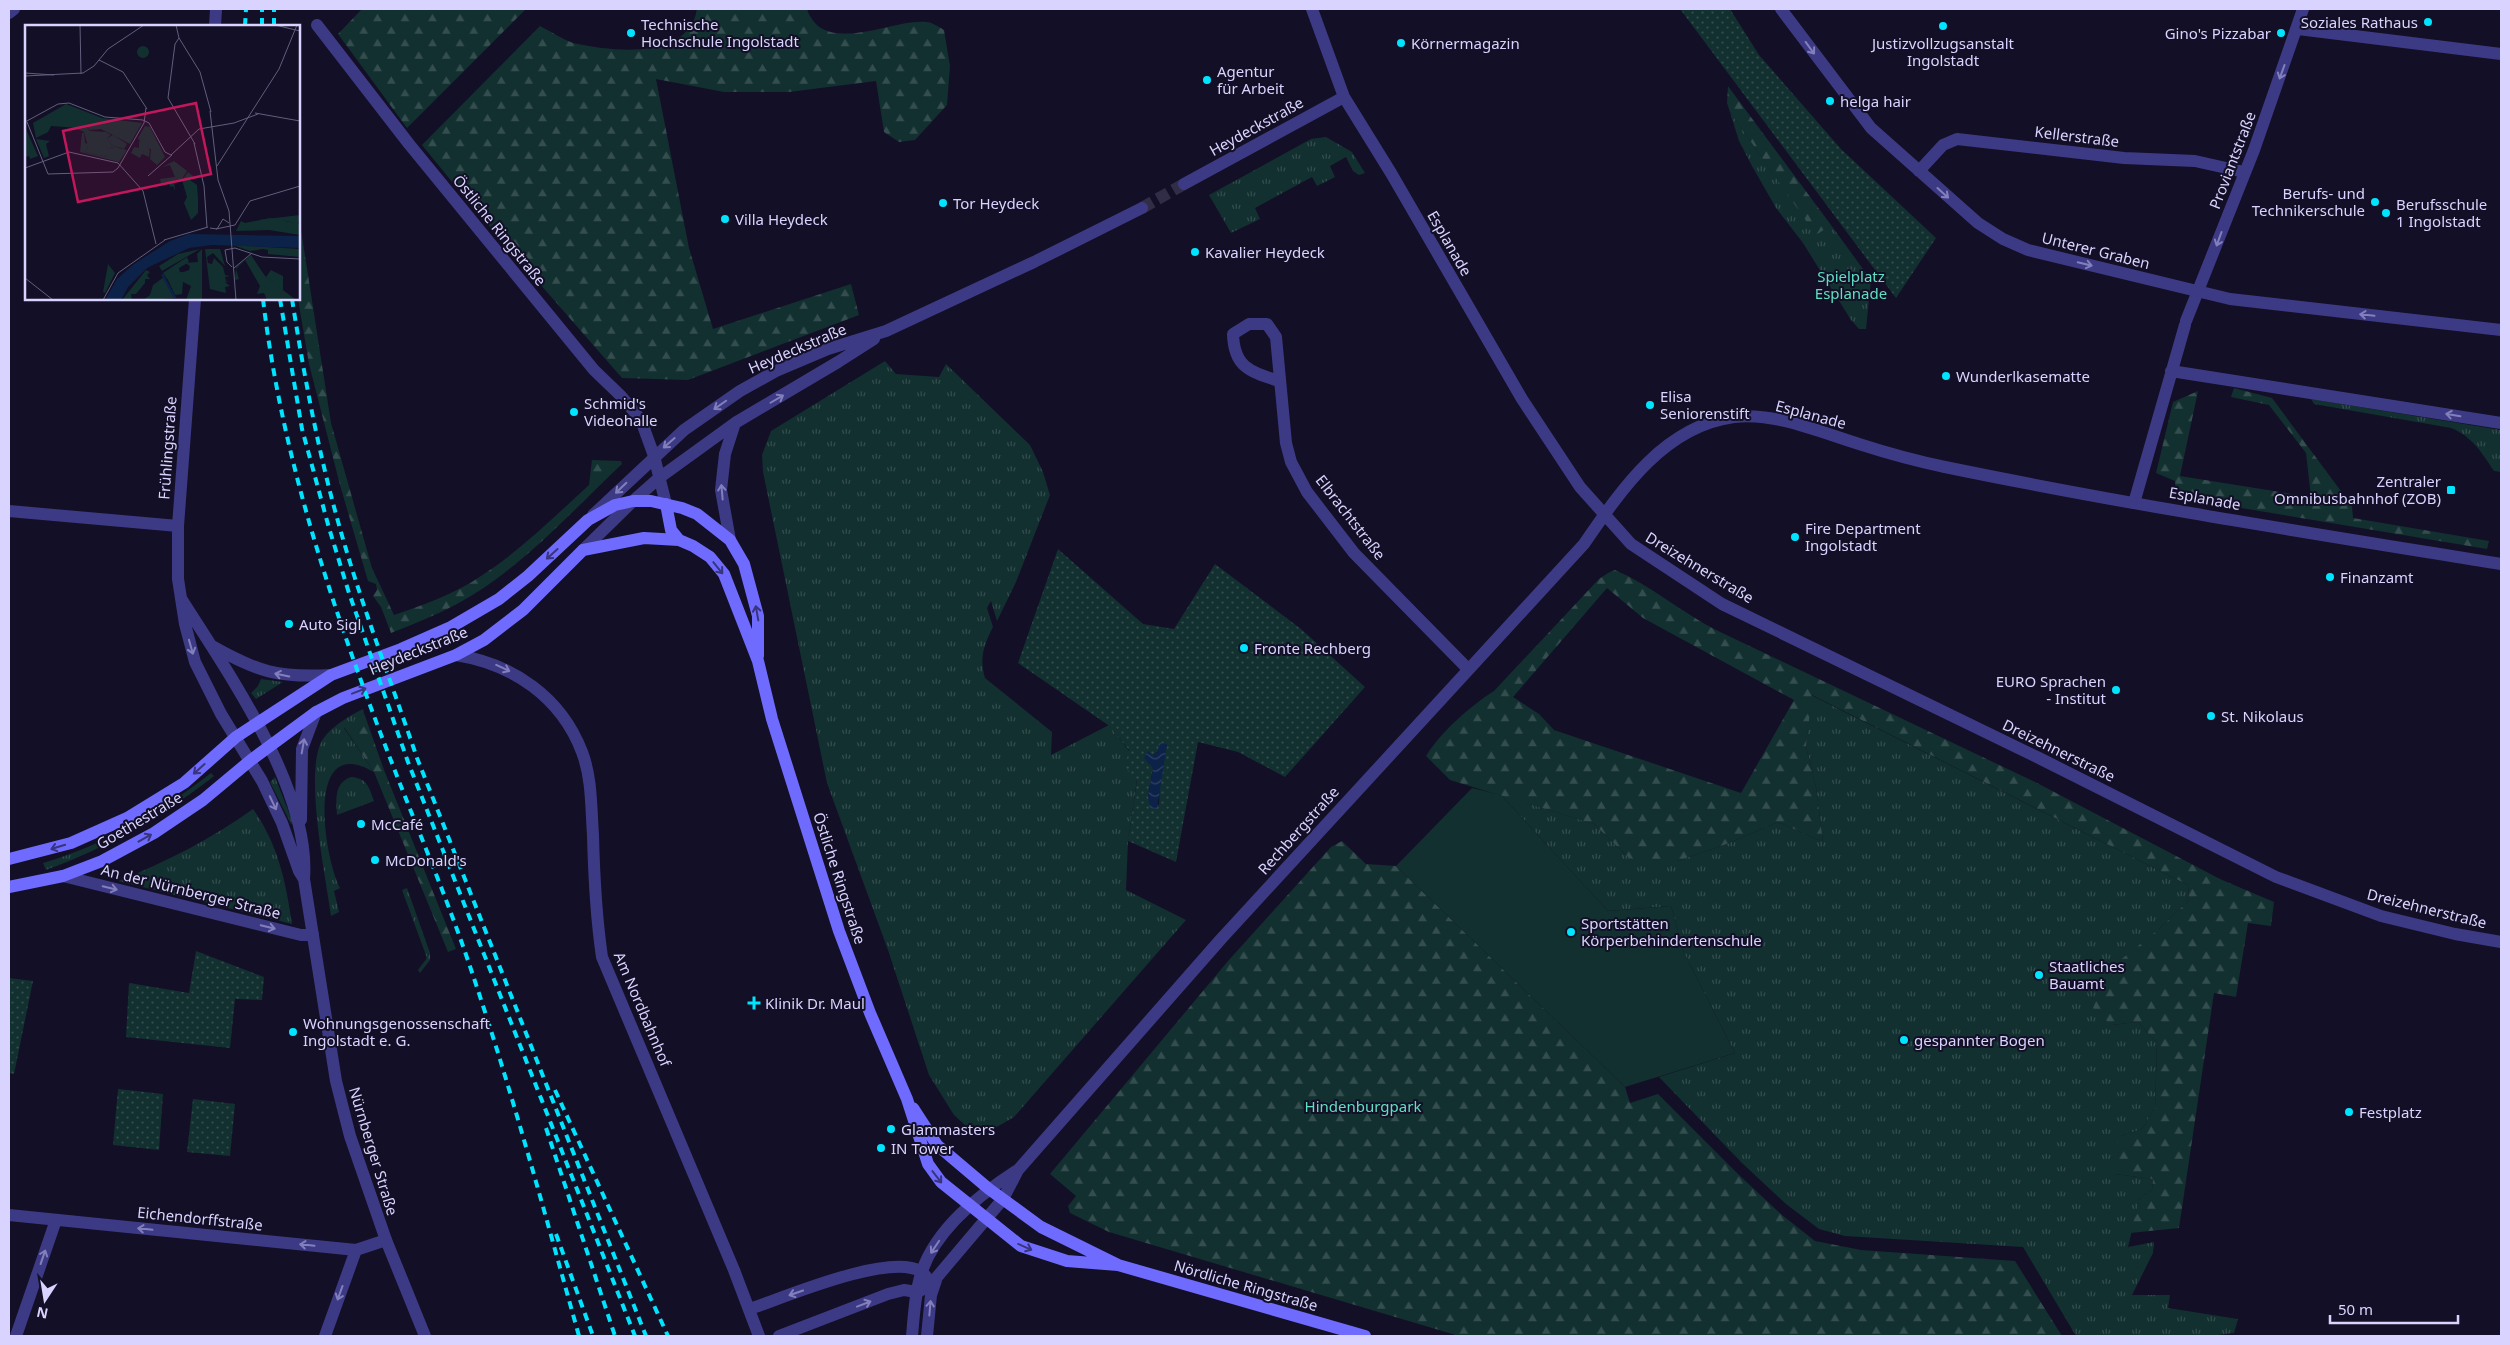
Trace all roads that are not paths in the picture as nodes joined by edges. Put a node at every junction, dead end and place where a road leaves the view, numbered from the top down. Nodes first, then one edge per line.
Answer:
1 (14, 9) edge
2 (216, 9) edge
3 (1312, 9) edge
4 (1781, 9) edge
5 (2304, 9) edge
6 (9, 13) edge
7 (215, 25) edge
8 (317, 25) dead end
9 (2298, 29) junction
10 (2501, 54) edge
11 (1344, 97) junction
12 (1919, 171) junction
13 (2244, 172) junction
14 (1184, 184) tunnel mouth
15 (1142, 208) tunnel mouth
16 (2200, 291) junction
17 (195, 300) edge
18 (886, 330) junction
19 (2501, 330) edge
20 (2171, 371) junction
21 (1279, 381) junction
22 (735, 423) junction
23 (2501, 423) edge
24 (654, 456) junction
25 (659, 478) junction
26 (633, 501) junction
27 (2134, 503) junction
28 (666, 504) junction
29 (9, 511) edge
30 (1604, 515) junction
31 (588, 520) junction
32 (178, 526) junction
33 (679, 540) junction
34 (730, 540) junction
35 (583, 550) junction
36 (2501, 564) edge
37 (182, 600) junction
38 (210, 644) junction
39 (456, 655) junction
40 (758, 661) junction
41 (1468, 669) junction
42 (331, 675) junction
43 (316, 712) junction
44 (257, 724) junction
45 (236, 737) junction
46 (269, 746) junction
47 (251, 760) junction
48 (301, 830) junction
49 (9, 859) edge
50 (63, 876) junction
51 (304, 879) junction
52 (9, 886) edge
53 (313, 935) junction
54 (2501, 942) edge
55 (907, 1099) junction
56 (1018, 1170) junction
57 (989, 1188) junction
58 (1003, 1199) junction
59 (969, 1205) junction
60 (9, 1215) edge
61 (986, 1219) junction
62 (56, 1220) junction
63 (386, 1240) junction
64 (356, 1250) junction
65 (1118, 1265) junction
66 (922, 1271) junction
67 (932, 1285) junction
68 (917, 1292) junction
69 (750, 1309) junction
70 (16, 1336) edge
71 (325, 1336) edge
72 (425, 1336) edge
73 (759, 1336) edge
74 (779, 1336) edge
75 (912, 1336) edge
76 (927, 1336) edge
77 (1365, 1336) edge

1 - 6 street
2 - 7 street
3 - 11 street, Esplanade
4 -> 12 street, Unterer Graben
5 - 9 street, Proviantstraße
8 - 24 street, Östliche Ringstraße
9 - 10 street
9 -> 13 street, Proviantstraße
11 - 14 street, Heydeckstraße
11 - 30 street, Esplanade
12 - 13 street, Kellerstraße
12 -> 16 street, Unterer Graben
13 -> 16 street, Proviantstraße
15 - 18 street, Heydeckstraße
19 -> 16 street, Unterer Graben
16 - 20 street, Proviantstraße
17 - 32 street, Frühlingstraße
22 -> 18 street, Heydeckstraße
18 -> 24 street, Heydeckstraße
23 -> 20 street
20 - 27 street, Proviantstraße
21 - 21 street, Elbrachtstraße
21 - 41 street, Elbrachtstraße
22 - 25 street, Heydeckstraße
34 -> 22 street
24 - 25 street, Östliche Ringstraße
24 -> 31 street, Heydeckstraße
25 - 26 street
25 - 28 street, Östliche Ringstraße
26 - 28 main road, Heydeckstraße
26 - 31 main road, Heydeckstraße
26 - 35 street
27 - 30 street, Esplanade
27 - 36 street, Esplanade
28 - 33 main road
28 - 34 main road, Östliche Ringstraße
29 - 32 street
30 - 41 street, Rechbergstraße
30 - 54 street, Dreizehnerstraße
31 -> 42 main road, Heydeckstraße
32 - 37 street, Frühlingstraße
33 - 35 main road
33 -> 40 main road, Östliche Ringstraße
40 -> 34 main road, Östliche Ringstraße
35 - 39 main road, Heydeckstraße
37 - 38 street, Frühlingstraße
37 -> 45 street, Frühlingstraße
42 -> 38 street
38 - 44 street, Frühlingstraße
43 -> 39 main road, Heydeckstraße
39 -> 69 street, Am Nordbahnhof
40 - 55 main road, Östliche Ringstraße
41 - 56 street, Rechbergstraße
42 - 44 main road, Heydeckstraße
43 - 46 main road, Heydeckstraße
48 -> 43 street
44 - 45 main road, Goethestraße
44 - 46 street, Frühlingstraße
45 - 47 street, Frühlingstraße
45 -> 49 main road, Goethestraße
46 - 47 main road, Goethestraße
46 - 48 street, Nürnberger Straße
50 -> 47 main road, Goethestraße
47 -> 51 street, Nürnberger Straße
48 - 51 street, Nürnberger Straße
50 - 52 main road, Goethestraße
50 -> 53 street, An der Nürnberger Straße
51 - 53 street, Nürnberger Straße
53 - 63 street, Nürnberger Straße
55 - 57 main road, Östliche Ringstraße
55 -> 59 main road, Östliche Ringstraße
56 - 57 street, Rechbergstraße
56 - 58 street, Rechbergstraße
57 - 58 main road, Östliche Ringstraße
57 - 59 street, Rechbergstraße
58 - 61 street, Rechbergstraße
58 - 65 main road, Nördliche Ringstraße
59 - 61 main road, Östliche Ringstraße
59 -> 66 street, Rechbergstraße
60 - 62 street, Eichendorffstraße
61 -> 65 main road, Nördliche Ringstraße
61 - 67 street, Rechbergstraße
64 -> 62 street, Eichendorffstraße
70 -> 62 street
63 - 64 street, Eichendorffstraße
63 - 72 street, Nürnberger Straße
64 -> 71 street
65 - 77 main road, Nördliche Ringstraße
66 - 67 street
66 - 68 street, Rechbergstraße
66 -> 69 street
67 - 68 street
76 -> 67 street
74 -> 68 street
68 - 75 street, Rechbergstraße
69 - 73 street, Am Nordbahnhof

